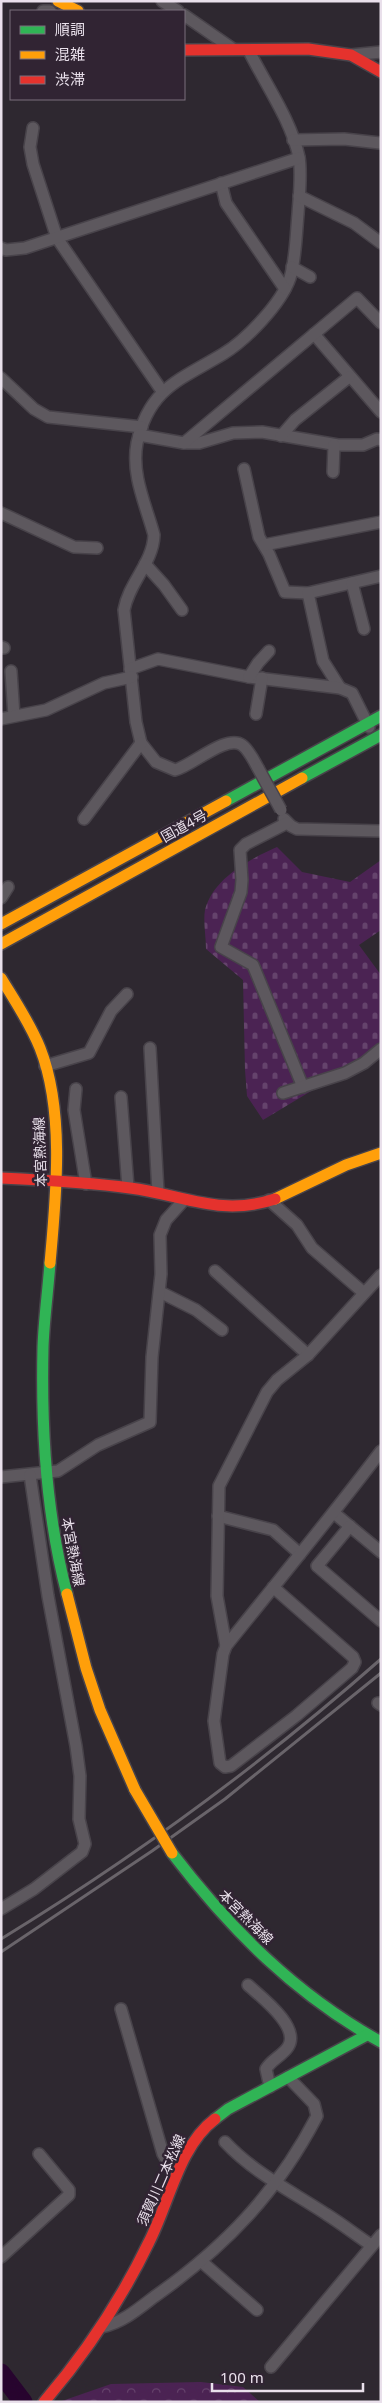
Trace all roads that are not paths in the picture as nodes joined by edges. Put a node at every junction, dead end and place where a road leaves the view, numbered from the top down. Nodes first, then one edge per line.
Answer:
1 (58, 1) edge
2 (162, 1) edge
3 (75, 10) edge
4 (176, 10) edge
5 (185, 16) edge
6 (234, 49) junction
7 (185, 50) edge
8 (249, 51) junction
9 (381, 52) edge
10 (351, 55) junction
11 (381, 72) edge
12 (33, 128) dead end
13 (293, 140) junction
14 (380, 143) edge
15 (299, 158) junction
16 (221, 184) junction
17 (300, 196) junction
18 (57, 238) junction
19 (381, 243) edge
20 (1, 248) edge
21 (292, 267) junction
22 (310, 277) dead end
23 (285, 289) junction
24 (381, 323) edge
25 (314, 334) junction
26 (350, 376) junction
27 (1, 378) edge
28 (162, 391) junction
29 (381, 412) edge
30 (141, 431) junction
31 (281, 436) junction
32 (381, 440) edge
33 (184, 442) junction
34 (334, 445) junction
35 (244, 469) dead end
36 (332, 472) dead end
37 (1, 513) edge
38 (381, 522) edge
39 (264, 545) junction
40 (98, 548) dead end
41 (146, 564) junction
42 (381, 576) edge
43 (352, 583) junction
44 (308, 593) junction
45 (182, 610) dead end
46 (364, 629) dead end
47 (269, 652) dead end
48 (11, 671) dead end
49 (131, 673) junction
50 (249, 677) junction
51 (262, 678) junction
52 (340, 688) junction
53 (256, 714) dead end
54 (14, 716) junction
55 (381, 716) edge
56 (1, 719) edge
57 (367, 723) junction
58 (378, 736) edge
59 (141, 743) junction
60 (84, 819) dead end
61 (287, 823) junction
62 (381, 832) edge
63 (8, 887) dead end
64 (1, 898) edge
65 (1, 924) edge
66 (1, 944) edge
67 (1, 978) edge
68 (127, 994) dead end
69 (150, 1048) dead end
70 (381, 1049) edge
71 (45, 1066) junction
72 (303, 1087) junction
73 (76, 1089) dead end
74 (283, 1094) dead end
75 (122, 1097) dead end
76 (381, 1153) edge
77 (1, 1178) edge
78 (57, 1182) junction
79 (86, 1184) junction
80 (128, 1187) junction
81 (158, 1192) junction
82 (184, 1200) junction
83 (269, 1200) junction
84 (215, 1271) dead end
85 (380, 1278) edge
86 (160, 1292) junction
87 (364, 1293) junction
88 (222, 1330) dead end
89 (308, 1355) junction
90 (381, 1451) edge
91 (46, 1474) junction
92 (30, 1475) junction
93 (1, 1477) edge
94 (334, 1513) junction
95 (218, 1516) junction
96 (350, 1526) junction
97 (381, 1552) edge
98 (300, 1554) junction
99 (273, 1587) junction
100 (381, 1620) edge
101 (226, 1646) junction
102 (1, 1909) edge
103 (248, 1985) dead end
104 (121, 2009) dead end
105 (381, 2027) edge
106 (367, 2035) junction
107 (381, 2042) edge
108 (288, 2077) junction
109 (270, 2087) junction
110 (225, 2142) dead end
111 (39, 2154) dead end
112 (176, 2176) junction
113 (275, 2184) junction
114 (381, 2235) edge
115 (371, 2246) junction
116 (1, 2257) edge
117 (202, 2262) junction
118 (256, 2310) dead end
119 (102, 2327) junction
120 (271, 2367) dead end
121 (44, 2402) edge

1 - 3 main road
2 - 4 street
5 - 6 street
6 - 7 main road
6 - 8 main road
8 - 10 main road
8 - 13 street
9 - 10 street
10 - 11 main road
12 - 18 street
13 - 14 street
13 - 15 street
15 - 16 street
15 - 17 street
16 - 18 street
16 - 23 street
17 - 19 street
17 - 21 street
18 - 20 street
18 - 28 street
21 - 22 street
21 - 23 street
23 - 28 street
24 - 25 street
25 - 26 street
25 - 33 street
26 - 29 street
26 - 31 street
27 - 30 street
28 - 30 street
30 - 33 street
30 - 41 street
31 - 33 street
31 - 34 street
32 - 34 street
34 - 36 street
35 - 39 street
37 - 40 street
38 - 39 street
39 - 44 street
41 - 45 street
41 - 49 street
42 - 43 street
43 - 44 street
43 - 46 street
44 - 52 street
47 - 50 street
48 - 54 street
49 - 50 street
49 - 54 street
49 - 59 street
50 - 51 street
51 - 52 street
51 - 53 street
52 - 57 street
54 - 56 street
55 - 57 main road, 国道4号
57 - 58 street
57 - 65 main road, 国道4号
58 - 66 main road, 国道4号
59 - 60 street
59 - 61 street, bridge
61 - 62 street
61 - 72 street
63 - 64 street
67 - 71 main road, 本宮熱海線
68 - 71 street
69 - 81 street
70 - 72 street
71 - 78 main road, 本宮熱海線
72 - 74 street
73 - 79 street
75 - 80 street
76 - 83 main road
77 - 78 main road
78 - 79 main road
78 - 91 main road, 本宮熱海線
79 - 80 main road
80 - 81 main road
81 - 82 main road
82 - 83 main road
82 - 86 street
83 - 87 street
84 - 89 street
85 - 87 street
86 - 88 street
86 - 91 street
87 - 89 street
89 - 95 street
90 - 94 street
91 - 92 street
91 - 106 main road, 本宮熱海線, bridge
92 - 93 street
92 - 102 street
94 - 96 street
94 - 98 street
95 - 98 street
95 - 101 street
96 - 97 street
96 - 100 street
98 - 99 street
99 - 101 street
99 - 101 street
103 - 109 street
104 - 112 street
105 - 106 main road
106 - 107 main road, 本宮熱海線
106 - 108 main road, 須賀川二本松線
108 - 109 main road, 須賀川二本松線
108 - 113 street
109 - 112 main road, 須賀川二本松線
110 - 113 street
111 - 116 street
112 - 119 main road, 須賀川二本松線
113 - 115 street
113 - 117 street
114 - 115 street
115 - 120 street
117 - 118 street
117 - 119 street
119 - 121 main road, 須賀川二本松線

